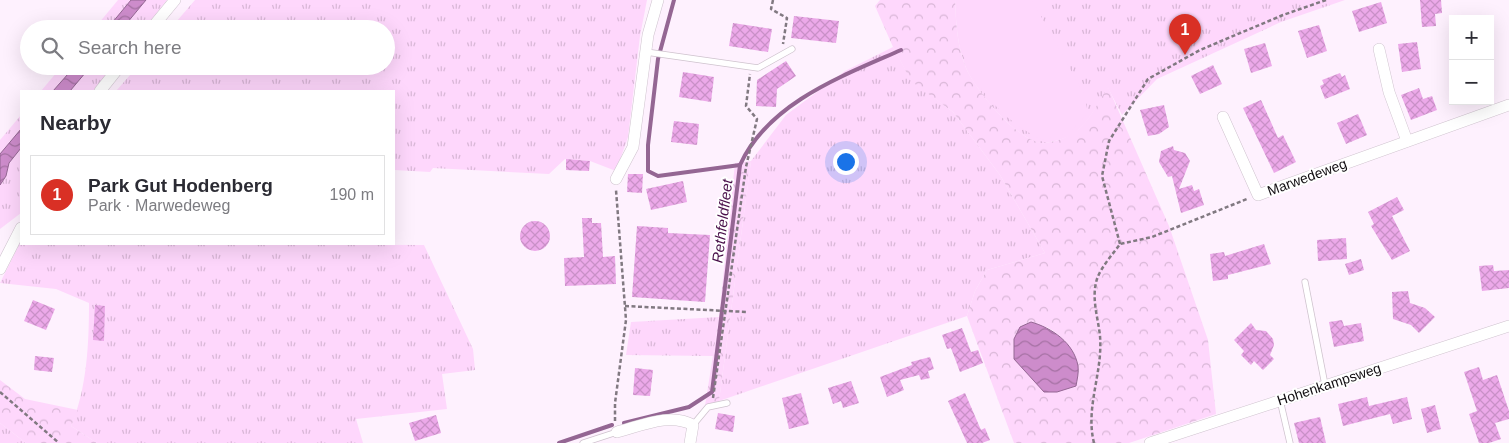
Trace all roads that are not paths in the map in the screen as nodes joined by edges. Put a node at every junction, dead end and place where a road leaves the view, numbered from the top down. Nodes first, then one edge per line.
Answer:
1 (175, 0) edge
2 (658, 0) edge
3 (158, 20) edge
4 (792, 49) dead end
5 (1379, 49) dead end
6 (646, 52) junction
7 (113, 75) edge
8 (101, 90) edge
9 (1509, 105) edge
10 (1223, 117) dead end
11 (1408, 141) junction
12 (616, 179) road end
13 (20, 230) edge
14 (0, 269) edge
15 (1305, 282) dead end
16 (1509, 326) edge
17 (1325, 386) junction
18 (1280, 400) junction
19 (727, 403) dead end
20 (693, 425) junction
21 (617, 432) joint
22 (583, 443) edge
23 (690, 443) edge
24 (1150, 443) edge
25 (1290, 443) edge

1 - 3 street
2 - 6 street
4 - 6 lane
5 - 11 street
6 - 12 street
7 - 8 street
9 - 11 street, Marwedeweg
10 - 11 street, Marwedeweg
13 - 14 street
15 - 17 lane
16 - 17 street, Hohenkampsweg
17 - 18 street, Hohenkampsweg
18 - 24 street, Hohenkampsweg
18 - 25 lane
19 - 20 lane
20 - 21 street
20 - 23 street
21 - 22 lane

